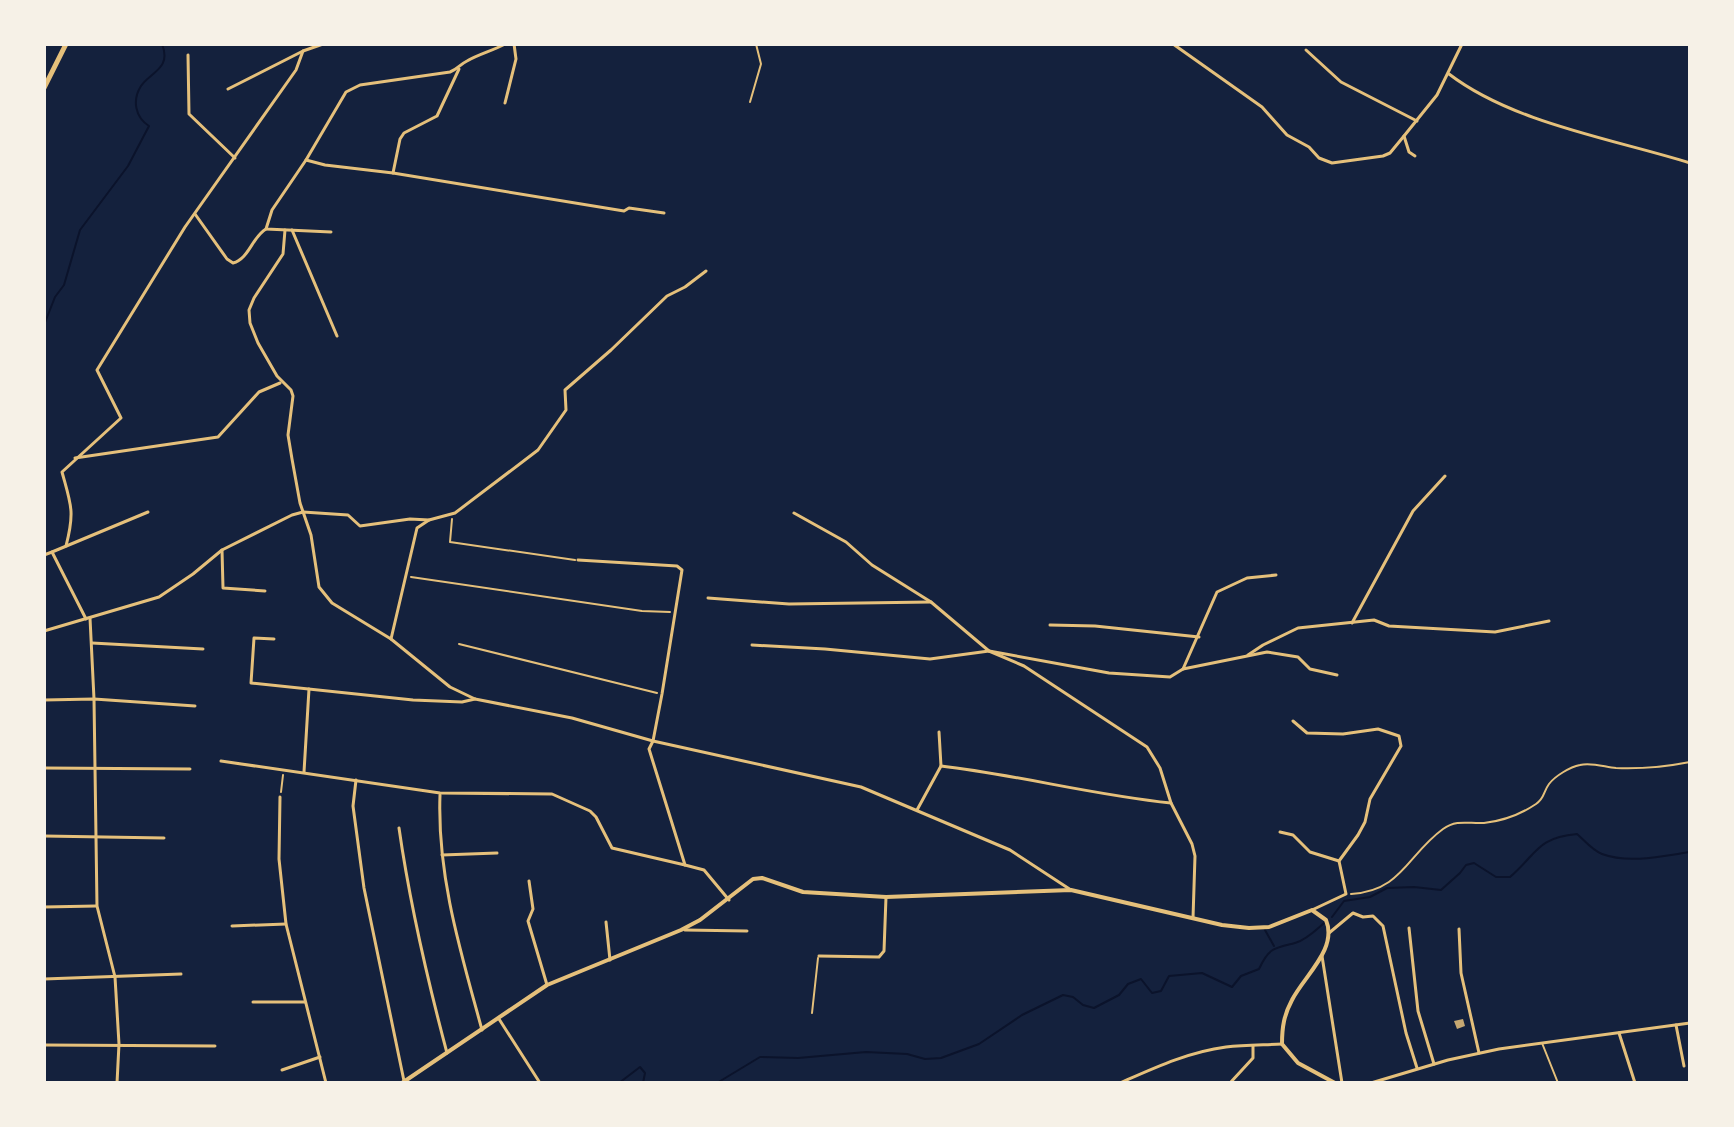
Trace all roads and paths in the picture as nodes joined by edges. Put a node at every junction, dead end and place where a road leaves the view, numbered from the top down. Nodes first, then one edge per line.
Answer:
1 (66, 44) edge
2 (323, 44) edge
3 (505, 44) edge
4 (514, 44) edge
5 (756, 44) edge
6 (1173, 44) edge
7 (1462, 44) edge
8 (1306, 50) dead end
9 (303, 51) junction
10 (188, 55) dead end
11 (459, 69) junction
12 (1449, 74) junction
13 (44, 88) edge
14 (228, 89) dead end
15 (750, 102) dead end
16 (505, 103) dead end
17 (1417, 121) junction
18 (1404, 136) junction
19 (1415, 156) dead end
20 (235, 158) junction
21 (306, 160) junction
22 (1690, 163) edge
23 (393, 173) junction
24 (664, 213) dead end
25 (195, 214) junction
26 (266, 229) junction
27 (285, 230) junction
28 (292, 230) junction
29 (331, 232) dead end
30 (706, 271) dead end
31 (337, 336) dead end
32 (282, 382) junction
33 (75, 458) junction
34 (1445, 476) dead end
35 (148, 512) dead end
36 (303, 512) junction
37 (794, 513) dead end
38 (452, 514) junction
39 (429, 520) junction
40 (66, 546) junction
41 (222, 550) junction
42 (52, 552) junction
43 (44, 555) edge
44 (578, 560) joint
45 (1276, 575) dead end
46 (406, 576) junction
47 (265, 591) dead end
48 (708, 598) dead end
49 (931, 602) junction
50 (676, 612) junction
51 (88, 619) junction
52 (1549, 621) dead end
53 (1352, 623) junction
54 (1050, 625) dead end
55 (44, 631) edge
56 (1199, 637) junction
57 (274, 639) dead end
58 (391, 639) junction
59 (92, 643) junction
60 (459, 644) dead end
61 (752, 645) dead end
62 (203, 649) dead end
63 (989, 651) junction
64 (1248, 655) junction
65 (1183, 669) junction
66 (1337, 675) dead end
67 (309, 689) junction
68 (662, 694) junction
69 (94, 699) junction
70 (475, 699) junction
71 (44, 700) edge
72 (195, 706) dead end
73 (1293, 721) dead end
74 (939, 732) dead end
75 (653, 741) junction
76 (221, 761) dead end
77 (1690, 762) edge
78 (95, 766) junction
79 (941, 766) junction
80 (44, 768) edge
81 (190, 769) dead end
82 (284, 769) junction
83 (304, 772) junction
84 (356, 780) junction
85 (440, 793) junction
86 (280, 797) joint
87 (1171, 803) junction
88 (917, 810) junction
89 (399, 828) dead end
90 (1280, 832) dead end
91 (44, 836) edge
92 (96, 836) junction
93 (164, 838) dead end
94 (497, 853) dead end
95 (442, 855) junction
96 (1339, 861) junction
97 (685, 865) junction
98 (529, 881) dead end
99 (1071, 890) junction
100 (1346, 894) junction
101 (886, 897) junction
102 (729, 900) junction
103 (97, 906) junction
104 (44, 907) edge
105 (1312, 910) junction
106 (1193, 918) junction
107 (606, 922) dead end
108 (286, 924) junction
109 (232, 926) dead end
110 (1409, 928) dead end
111 (1459, 929) dead end
112 (681, 930) junction
113 (747, 931) dead end
114 (1329, 933) junction
115 (1322, 955) junction
116 (819, 956) joint
117 (610, 960) junction
118 (181, 974) dead end
119 (115, 977) junction
120 (44, 979) edge
121 (547, 985) junction
122 (253, 1002) dead end
123 (305, 1002) junction
124 (812, 1013) dead end
125 (499, 1018) junction
126 (1690, 1023) edge
127 (1676, 1025) junction
128 (482, 1030) junction
129 (1619, 1032) junction
130 (1541, 1042) junction
131 (119, 1044) junction
132 (1282, 1044) junction
133 (44, 1045) edge
134 (215, 1046) dead end
135 (1253, 1046) junction
136 (447, 1053) junction
137 (1479, 1053) junction
138 (320, 1057) junction
139 (1434, 1064) junction
140 (1690, 1065) edge
141 (1684, 1066) joint
142 (1417, 1069) junction
143 (282, 1070) dead end
144 (403, 1082) edge
145 (117, 1083) edge
146 (326, 1083) edge
147 (540, 1083) edge
148 (1120, 1083) edge
149 (1230, 1083) edge
150 (1335, 1083) edge
151 (1342, 1083) edge
152 (1371, 1083) edge
153 (1558, 1083) edge
154 (1635, 1083) edge

1 - 13 main road
2 - 9 street
3 - 11 street
4 - 16 street
5 - 15 path
6 - 18 street
7 - 12 street
8 - 17 street
9 - 14 street
9 - 20 street
10 - 20 street
11 - 21 street
11 - 23 street
12 - 17 street
12 - 22 street
17 - 18 street
18 - 19 street
20 - 25 street
21 - 23 street
21 - 26 street
23 - 24 street
25 - 26 street
25 - 33 street
26 - 27 street
27 - 28 street
27 - 32 street
28 - 29 street
28 - 31 street
30 - 38 street
32 - 33 street
32 - 36 street
33 - 40 street
34 - 53 street
35 - 40 street
36 - 39 street
36 - 41 street
36 - 58 street
37 - 49 street
38 - 39 street
38 - 44 path
39 - 46 street
40 - 42 street
41 - 47 street
41 - 51 street
42 - 43 street
42 - 51 street
44 - 50 street
45 - 56 street
46 - 50 path
46 - 58 street
48 - 49 street
49 - 63 street
50 - 68 street
51 - 55 street
51 - 59 street
52 - 53 street
53 - 64 street
54 - 56 street
56 - 65 street
57 - 67 street
58 - 70 street
59 - 62 street
59 - 69 street
60 - 68 path
61 - 63 street
63 - 65 street
63 - 87 street
64 - 65 street
64 - 66 street
67 - 70 street
67 - 83 street
68 - 75 street
69 - 71 street
69 - 72 street
69 - 78 street
70 - 75 street
73 - 96 street
74 - 79 street
75 - 88 street
75 - 97 street
76 - 82 street
77 - 100 path
78 - 80 street
78 - 81 street
78 - 92 street
79 - 87 street
79 - 88 street
82 - 83 street
82 - 86 path
83 - 84 street
84 - 85 street
84 - 144 street
85 - 95 street
85 - 97 street
86 - 108 street
87 - 106 street
88 - 99 street
89 - 136 street
90 - 96 street
91 - 92 street
92 - 93 street
92 - 103 street
94 - 95 street
95 - 128 street
96 - 100 street
97 - 102 street
98 - 121 street
99 - 101 street
99 - 106 street
100 - 105 street
101 - 102 street
101 - 116 street
102 - 112 street
103 - 104 street
103 - 119 street
105 - 106 street
105 - 114 street
107 - 117 street
108 - 109 street
108 - 123 street
110 - 139 street
111 - 137 street
112 - 113 street
112 - 117 street
114 - 115 street
114 - 142 street
115 - 132 street
115 - 151 street
116 - 124 lane
117 - 121 street
118 - 119 street
119 - 120 street
119 - 131 street
121 - 125 street
122 - 123 street
123 - 138 street
125 - 128 street
125 - 147 street
126 - 127 street
127 - 129 street
127 - 141 street
128 - 136 street
129 - 130 street
129 - 154 street
130 - 137 street
130 - 153 lane
131 - 133 street
131 - 134 street
131 - 145 street
132 - 135 street
132 - 150 street
135 - 148 street
135 - 149 street
136 - 144 street
137 - 139 street
138 - 143 street
138 - 146 street
139 - 142 street
140 - 141 lane
142 - 152 street

